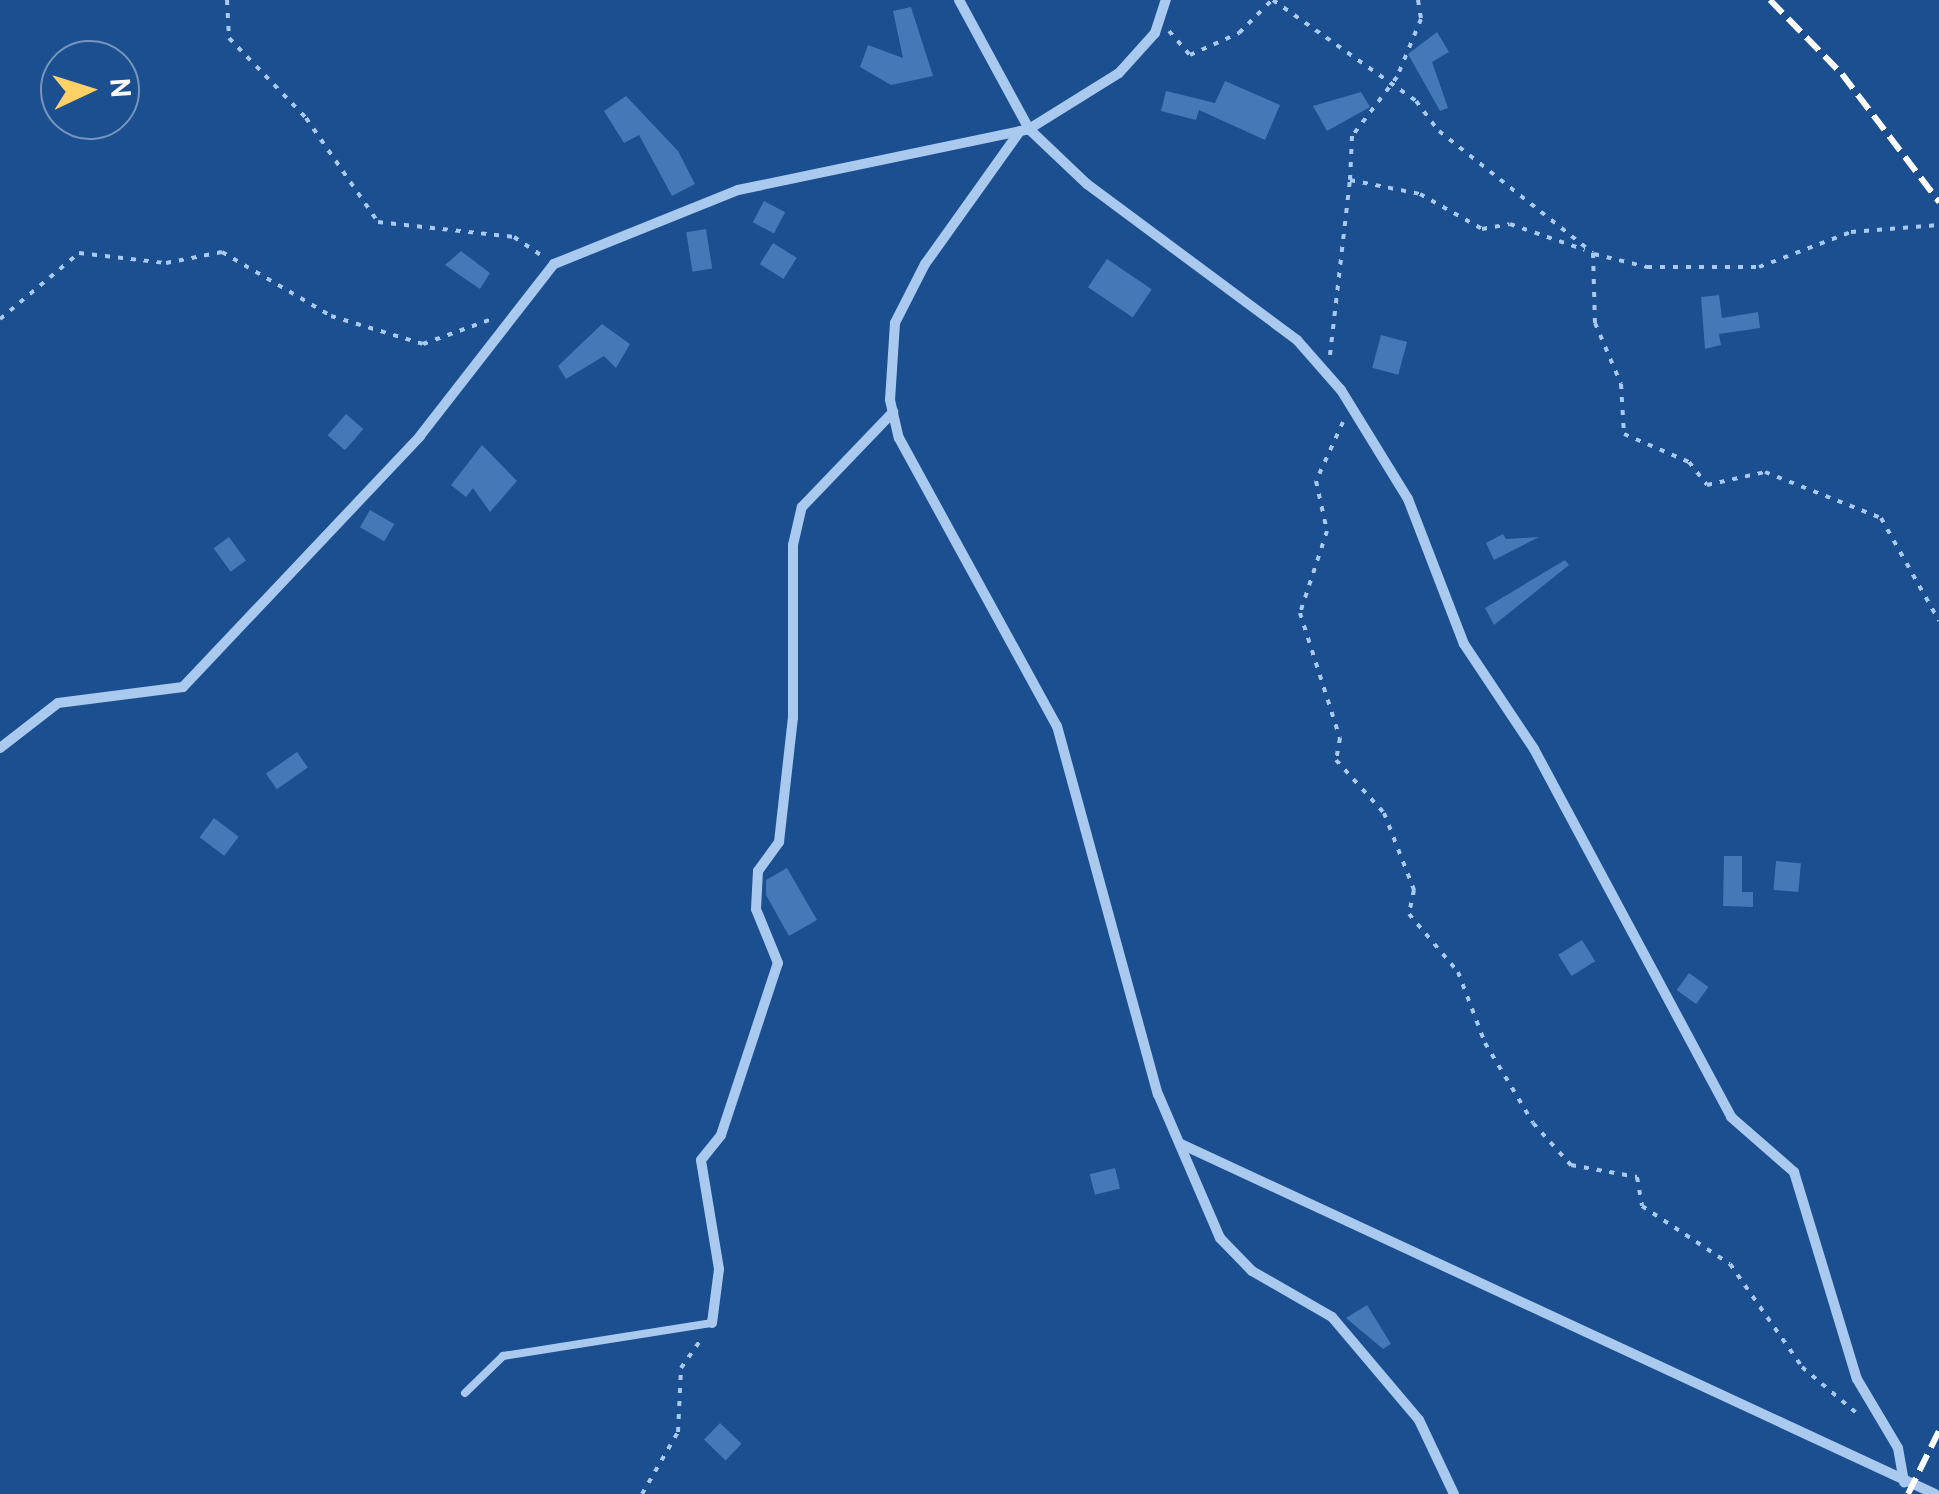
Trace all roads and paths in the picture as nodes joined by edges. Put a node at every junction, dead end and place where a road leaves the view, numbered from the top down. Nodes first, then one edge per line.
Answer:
1 (227, 0) edge
2 (958, 0) edge
3 (1166, 0) edge
4 (1272, 0) edge
5 (1418, 0) edge
6 (1159, 20) junction
7 (1393, 83) junction
8 (1024, 130) junction
9 (1350, 180) junction
10 (1939, 225) edge
11 (1592, 254) junction
12 (554, 264) junction
13 (512, 316) junction
14 (0, 318) edge
15 (1329, 374) junction
16 (1349, 405) junction
17 (893, 412) junction
18 (1939, 621) edge
19 (0, 748) edge
20 (1181, 1144) junction
21 (712, 1323) junction
22 (466, 1393) dead end
23 (1885, 1433) junction
24 (1904, 1482) junction
25 (642, 1494) edge
26 (1454, 1494) edge
27 (1935, 1494) edge

1 - 12 path
2 - 8 street
3 - 6 street
4 - 6 path
4 - 7 path
5 - 7 path
6 - 8 street
7 - 9 path
7 - 11 path
8 - 12 street
8 - 15 street
8 - 17 street
9 - 11 path
9 - 15 path
10 - 11 path
11 - 18 path
12 - 13 street
13 - 14 path
13 - 19 street
15 - 16 street
16 - 23 street
16 - 23 path
17 - 20 street
17 - 21 street
20 - 24 street
20 - 26 street
21 - 22 lane
21 - 25 path
23 - 24 street
24 - 27 street

